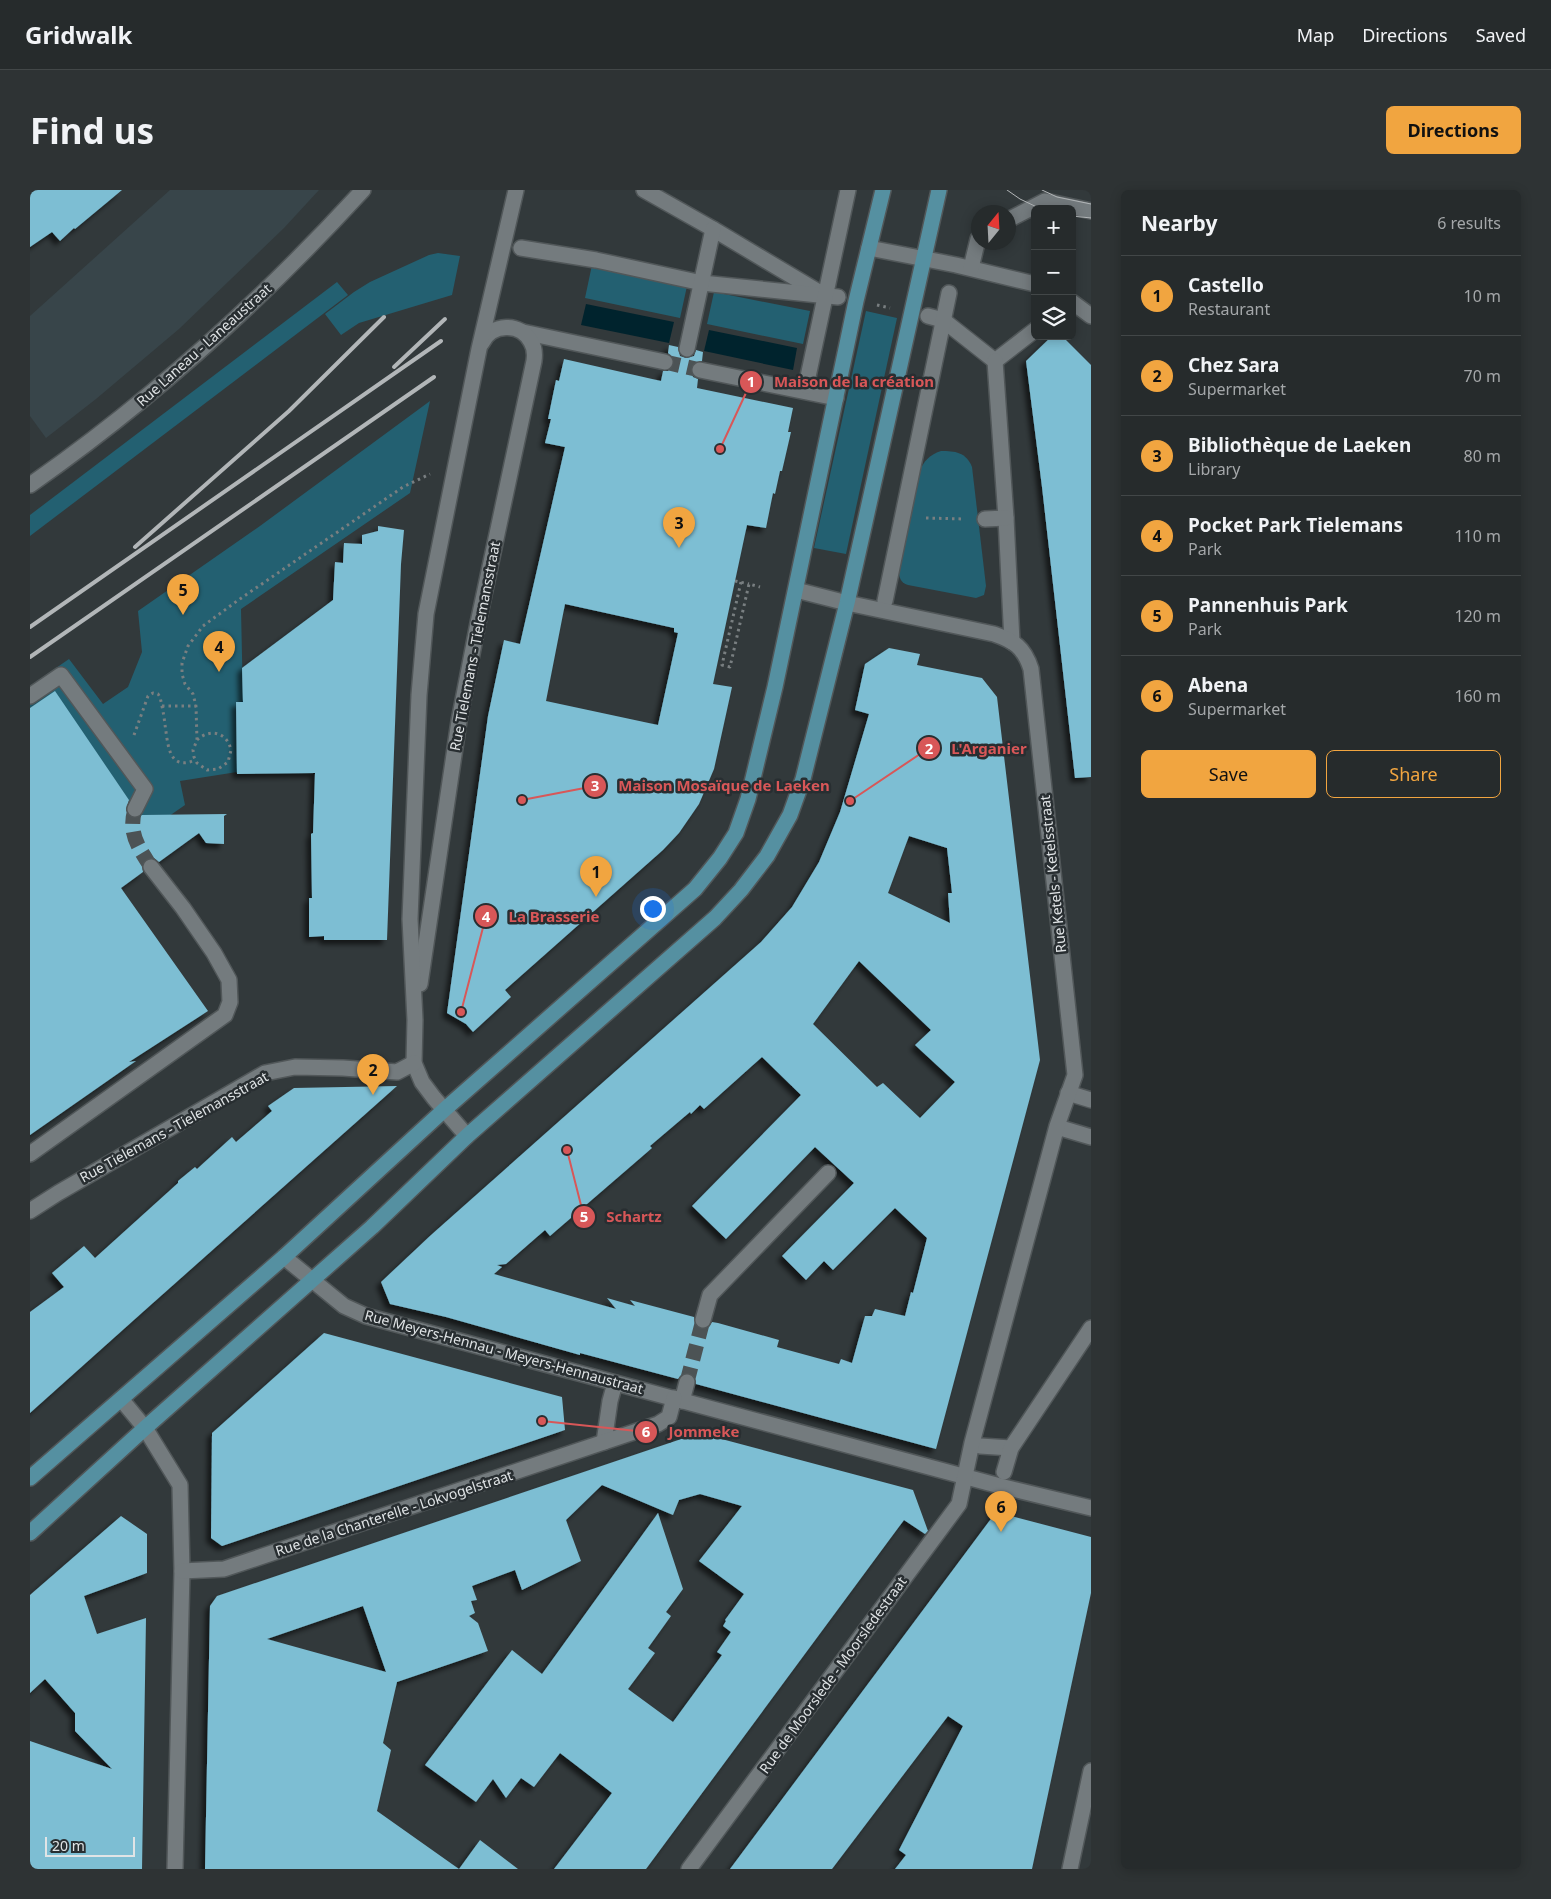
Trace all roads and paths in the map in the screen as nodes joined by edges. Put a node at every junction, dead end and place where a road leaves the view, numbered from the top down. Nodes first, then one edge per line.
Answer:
1 (364, 190) edge
2 (516, 190) edge
3 (644, 190) edge
4 (848, 190) edge
5 (883, 190) edge
6 (939, 190) edge
7 (1091, 211) edge
8 (1016, 216) edge
9 (713, 229) junction
10 (521, 248) dead end
11 (868, 248) junction
12 (975, 250) edge
13 (924, 258) junction
14 (971, 268) junction
15 (702, 282) junction
16 (1031, 283) edge
17 (949, 293) dead end
18 (832, 296) junction
19 (856, 301) junction
20 (1076, 305) edge
21 (920, 315) junction
22 (1091, 316) edge
23 (943, 320) junction
24 (523, 332) junction
25 (1031, 333) edge
26 (479, 349) junction
27 (688, 349) dead end
28 (994, 361) junction
29 (665, 362) tunnel mouth
30 (700, 370) tunnel mouth
31 (806, 386) dead end
32 (836, 398) junction
33 (430, 474) dead end
34 (30, 485) edge
35 (920, 517) dead end
36 (1006, 518) junction
37 (968, 519) dead end
38 (985, 519) dead end
39 (735, 581) dead end
40 (741, 582) junction
41 (749, 584) junction
42 (760, 587) dead end
43 (796, 590) junction
44 (885, 601) dead end
45 (847, 603) junction
46 (1012, 642) junction
47 (30, 696) edge
48 (162, 706) junction
49 (196, 706) junction
50 (197, 740) junction
51 (195, 760) junction
52 (125, 762) junction
53 (135, 809) tunnel mouth
54 (151, 867) tunnel mouth
55 (415, 1020) junction
56 (414, 1063) junction
57 (1068, 1093) junction
58 (1091, 1100) edge
59 (444, 1110) junction
60 (1064, 1128) dead end
61 (467, 1136) junction
62 (1091, 1136) edge
63 (30, 1154) edge
64 (828, 1173) dead end
65 (30, 1211) edge
66 (284, 1257) junction
67 (312, 1280) junction
68 (703, 1320) tunnel mouth
69 (1091, 1328) edge
70 (687, 1382) tunnel mouth
71 (615, 1383) junction
72 (121, 1399) junction
73 (678, 1400) junction
74 (145, 1428) junction
75 (604, 1442) junction
76 (980, 1446) dead end
77 (1011, 1448) junction
78 (1004, 1472) dead end
79 (965, 1476) junction
80 (30, 1478) edge
81 (1091, 1508) edge
82 (30, 1533) edge
83 (182, 1571) junction
84 (1091, 1771) edge
85 (175, 1869) edge
86 (689, 1869) edge
87 (1070, 1869) edge

1 - 34 street, Rue Laneau - Laneaustraat
2 - 26 street, Rue Tielemans - Tielemansstraat
3 - 9 street
4 - 18 street
5 - 11 main road
6 - 13 main road
7 - 8 street
9 - 15 street
9 - 18 street
10 - 15 street
11 - 13 street
11 - 19 main road
12 - 14 street
13 - 14 street
13 - 21 main road
14 - 16 street
15 - 18 street
15 - 27 street
17 - 23 street
18 - 31 street
19 - 21 path
19 - 32 main road
20 - 22 street
21 - 23 street
21 - 45 main road
23 - 28 street
23 - 44 street
24 - 26 street, Rue Tielemans - Tielemansstraat
24 - 29 street
24 - 55 street, Rue Tielemans - Tielemansstraat
25 - 28 street
26 - 55 street, Rue Tielemans - Tielemansstraat
28 - 36 street
30 - 32 street
32 - 43 main road
33 - 49 path
35 - 37 path
36 - 38 street
36 - 46 street
39 - 40 path
40 - 41 path
40 - 41 path
41 - 42 path
43 - 45 street
43 - 59 main road
45 - 46 street
45 - 61 main road
46 - 57 street, Rue Ketels - Ketelsstraat
47 - 52 street
48 - 49 path
48 - 51 path
48 - 52 path
49 - 50 path
50 - 51 path
50 - 51 path
52 - 53 street
54 - 63 street
55 - 56 street, Rue Tielemans - Tielemansstraat
56 - 59 street, Rue Tielemans - Tielemansstraat
56 - 65 street, Rue Tielemans - Tielemansstraat
57 - 58 street
57 - 79 street, Rue Ketels - Ketelsstraat
59 - 61 street, Rue Tielemans - Tielemansstraat
59 - 66 main road
60 - 62 street
61 - 67 main road
64 - 68 street
66 - 67 street, Rue Meyers-Hennau - Meyers-Hennaustraat
66 - 72 main road
67 - 71 street, Rue Meyers-Hennau - Meyers-Hennaustraat
67 - 74 main road
69 - 77 street
70 - 73 street
71 - 73 street, Rue Meyers-Hennau - Meyers-Hennaustraat
71 - 75 street
72 - 74 street
72 - 80 main road
73 - 75 street, Rue de la Chanterelle - Lokvogelstraat
73 - 79 street, Rue Meyers-Hennau - Meyers-Hennaustraat
74 - 82 main road
74 - 83 street
75 - 83 street, Rue de la Chanterelle - Lokvogelstraat
76 - 77 street
77 - 78 street
79 - 81 street, Rue Meyers-Hennau - Meyers-Hennaustraat
79 - 86 street, Rue de Moorslede - Moorsledestraat
83 - 85 street
84 - 87 street

